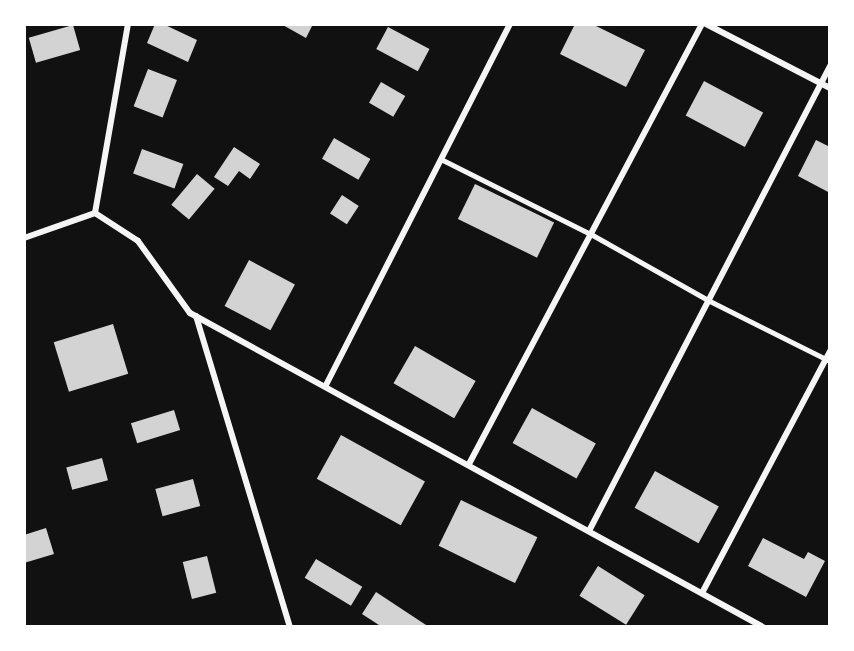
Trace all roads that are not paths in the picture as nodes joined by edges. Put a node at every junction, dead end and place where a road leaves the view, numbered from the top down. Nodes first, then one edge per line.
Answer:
1 (128, 24) edge
2 (510, 24) edge
3 (704, 24) edge
4 (830, 66) edge
5 (821, 83) junction
6 (830, 87) edge
7 (441, 159) junction
8 (95, 213) junction
9 (591, 234) junction
10 (24, 238) edge
11 (708, 300) junction
12 (196, 316) junction
13 (830, 351) edge
14 (828, 360) edge
15 (326, 385) junction
16 (468, 464) junction
17 (589, 531) junction
18 (702, 593) junction
19 (290, 627) edge
20 (764, 627) edge

1 - 8 street
2 - 7 street
3 - 5 street
3 - 9 street
4 - 5 street
5 - 6 street
5 - 11 street
7 - 9 lane
7 - 15 street
8 - 10 street
8 - 12 street
9 - 11 lane
9 - 16 street
11 - 14 lane
11 - 17 street
12 - 15 street
12 - 19 street
13 - 14 street
14 - 18 street
15 - 16 street
16 - 17 street
17 - 18 street
18 - 20 street

